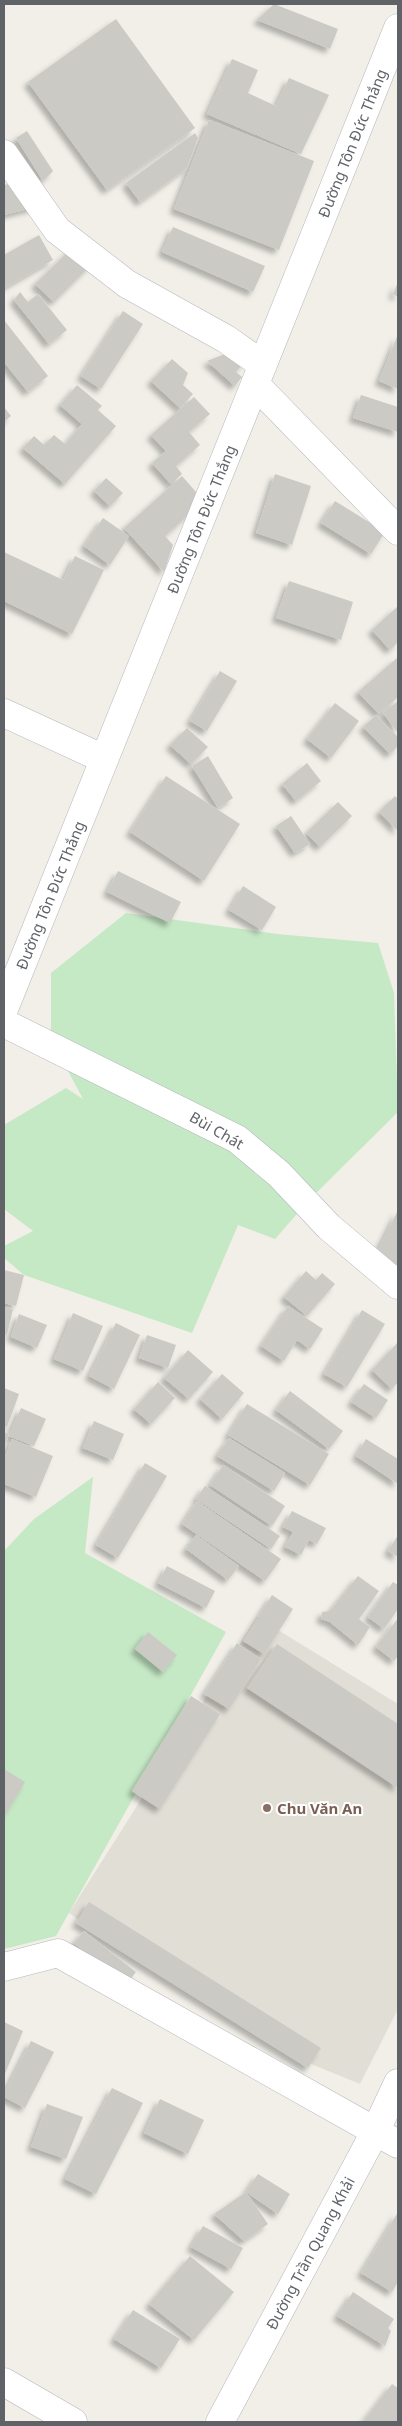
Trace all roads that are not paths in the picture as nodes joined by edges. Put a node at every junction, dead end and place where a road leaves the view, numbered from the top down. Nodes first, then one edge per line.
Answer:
1 (398, 28) edge
2 (4, 154) edge
3 (259, 375) junction
4 (398, 531) edge
5 (4, 713) edge
6 (104, 760) junction
7 (4, 1009) edge
8 (4, 1023) edge
9 (398, 1284) edge
10 (4, 1967) edge
11 (398, 2083) edge
12 (387, 2138) edge
13 (4, 2382) edge
14 (73, 2422) edge
15 (220, 2422) edge

1 - 3 street, Đường Tôn Đức Thắng
2 - 3 street
3 - 4 street
3 - 6 street, Đường Tôn Đức Thắng
5 - 6 street
6 - 7 street, Đường Tôn Đức Thắng
8 - 9 street, Bùi Chát
10 - 12 street
11 - 12 street, Đường Trần Quang Khải
12 - 15 street, Đường Trần Quang Khải
13 - 14 street

